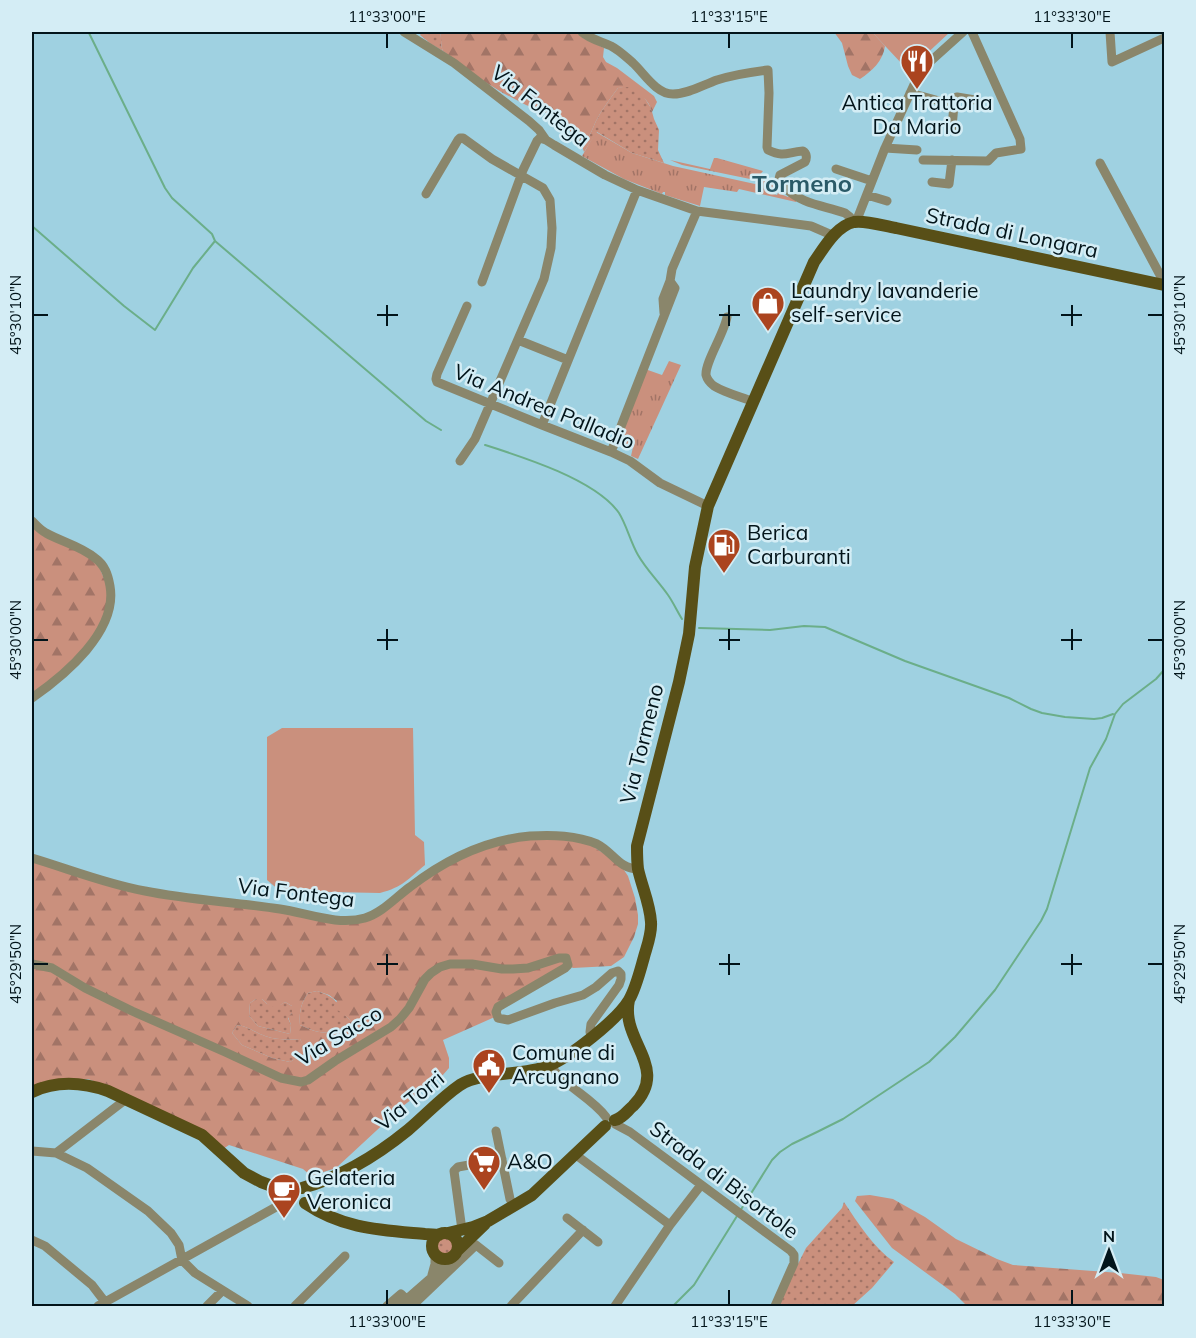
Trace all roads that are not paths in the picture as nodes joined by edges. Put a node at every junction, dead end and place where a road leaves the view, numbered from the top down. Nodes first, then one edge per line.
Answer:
1 (404, 32) edge
2 (582, 32) edge
3 (963, 32) edge
4 (972, 32) edge
5 (1110, 32) edge
6 (1164, 38) edge
7 (910, 93) junction
8 (975, 100) dead end
9 (954, 105) junction
10 (952, 127) dead end
11 (546, 140) junction
12 (885, 148) junction
13 (917, 150) dead end
14 (924, 160) dead end
15 (952, 160) junction
16 (1100, 163) dead end
17 (836, 169) dead end
18 (521, 176) junction
19 (872, 181) junction
20 (932, 182) dead end
21 (637, 190) junction
22 (426, 194) dead end
23 (867, 195) junction
24 (887, 201) dead end
25 (697, 211) junction
26 (854, 222) junction
27 (834, 236) junction
28 (482, 282) dead end
29 (1162, 284) edge
30 (467, 306) dead end
31 (727, 317) dead end
32 (518, 340) junction
33 (568, 360) junction
34 (754, 402) junction
35 (491, 405) junction
36 (542, 425) junction
37 (611, 452) junction
38 (460, 461) dead end
39 (708, 506) junction
40 (32, 521) edge
41 (32, 698) edge
42 (32, 858) edge
43 (638, 869) junction
44 (32, 964) edge
45 (629, 1000) junction
46 (617, 1014) junction
47 (628, 1022) junction
48 (592, 1037) junction
49 (550, 1065) junction
50 (32, 1092) edge
51 (125, 1100) junction
52 (610, 1122) junction
53 (496, 1131) dead end
54 (32, 1151) edge
55 (56, 1152) junction
56 (576, 1155) junction
57 (502, 1159) junction
58 (702, 1185) junction
59 (294, 1194) junction
60 (514, 1206) junction
61 (567, 1218) dead end
62 (488, 1221) junction
63 (670, 1225) junction
64 (462, 1230) junction
65 (582, 1230) junction
66 (415, 1234) junction
67 (443, 1234) junction
68 (32, 1240) edge
69 (598, 1242) dead end
70 (434, 1252) junction
71 (454, 1254) junction
72 (345, 1256) dead end
73 (182, 1260) junction
74 (500, 1263) dead end
75 (430, 1277) junction
76 (222, 1290) junction
77 (404, 1302) edge
78 (101, 1304) edge
79 (207, 1306) edge
80 (248, 1306) edge
81 (296, 1306) edge
82 (387, 1306) edge
83 (511, 1306) edge
84 (615, 1306) edge
85 (775, 1306) edge

1 - 11 street, Via Fontega
2 - 26 street
3 - 7 street
4 - 15 street
5 - 6 street
7 - 9 street
7 - 12 street
8 - 9 street
9 - 10 street
11 - 18 street
11 - 21 street, Via Fontega
12 - 13 street
12 - 19 street
14 - 15 street
15 - 20 street
16 - 29 street, Strada di Longara
17 - 19 street
18 - 22 street
18 - 28 street
18 - 32 street
19 - 23 street
21 - 25 street, Via Fontega
21 - 33 street
23 - 24 street
23 - 26 street
25 - 27 street, Via Fontega
25 - 37 street
26 - 27 main road, Via Tormeno
26 - 29 main road, Strada di Longara
27 - 34 main road, Via Tormeno
30 - 35 street, Via Andrea Palladio
31 - 34 street
32 - 33 street
32 - 35 street
33 - 36 street
34 - 39 main road, Via Tormeno
35 - 36 street, Via Andrea Palladio
35 - 38 street
36 - 37 street, Via Andrea Palladio
37 - 39 street, Via Andrea Palladio
39 - 43 main road, Via Tormeno
40 - 41 street
42 - 43 street, Via Fontega
43 - 45 main road, Via Tormeno
44 - 48 street, Via Sacco
45 - 46 main road, Via Tormeno
45 - 47 main road
46 - 47 main road
46 - 48 main road, Via Tormeno
47 - 52 main road
48 - 49 main road, Via Tormeno
49 - 52 street, Strada di Bisortole
49 - 59 main road, Via Torri
50 - 51 main road
51 - 55 street
51 - 59 main road
52 - 56 main road
52 - 58 street, Strada di Bisortole
53 - 57 street
54 - 55 street
55 - 73 street
56 - 60 main road
56 - 63 street
57 - 60 street
57 - 64 street
58 - 63 street
58 - 85 street, Strada di Bisortole
59 - 66 main road
59 - 73 street, Via Torri
60 - 62 main road
61 - 65 street
62 - 64 main road
62 - 71 main road
63 - 84 street
64 - 67 main road
65 - 69 street
65 - 83 street
66 - 67 main road
66 - 70 main road
67 - 70 main road
67 - 71 main road
68 - 78 street
70 - 71 main road
70 - 75 street
71 - 75 street
72 - 81 street
73 - 76 street
73 - 78 street, Via Torri
74 - 77 street
75 - 77 street
76 - 79 street
76 - 80 street
77 - 82 street

